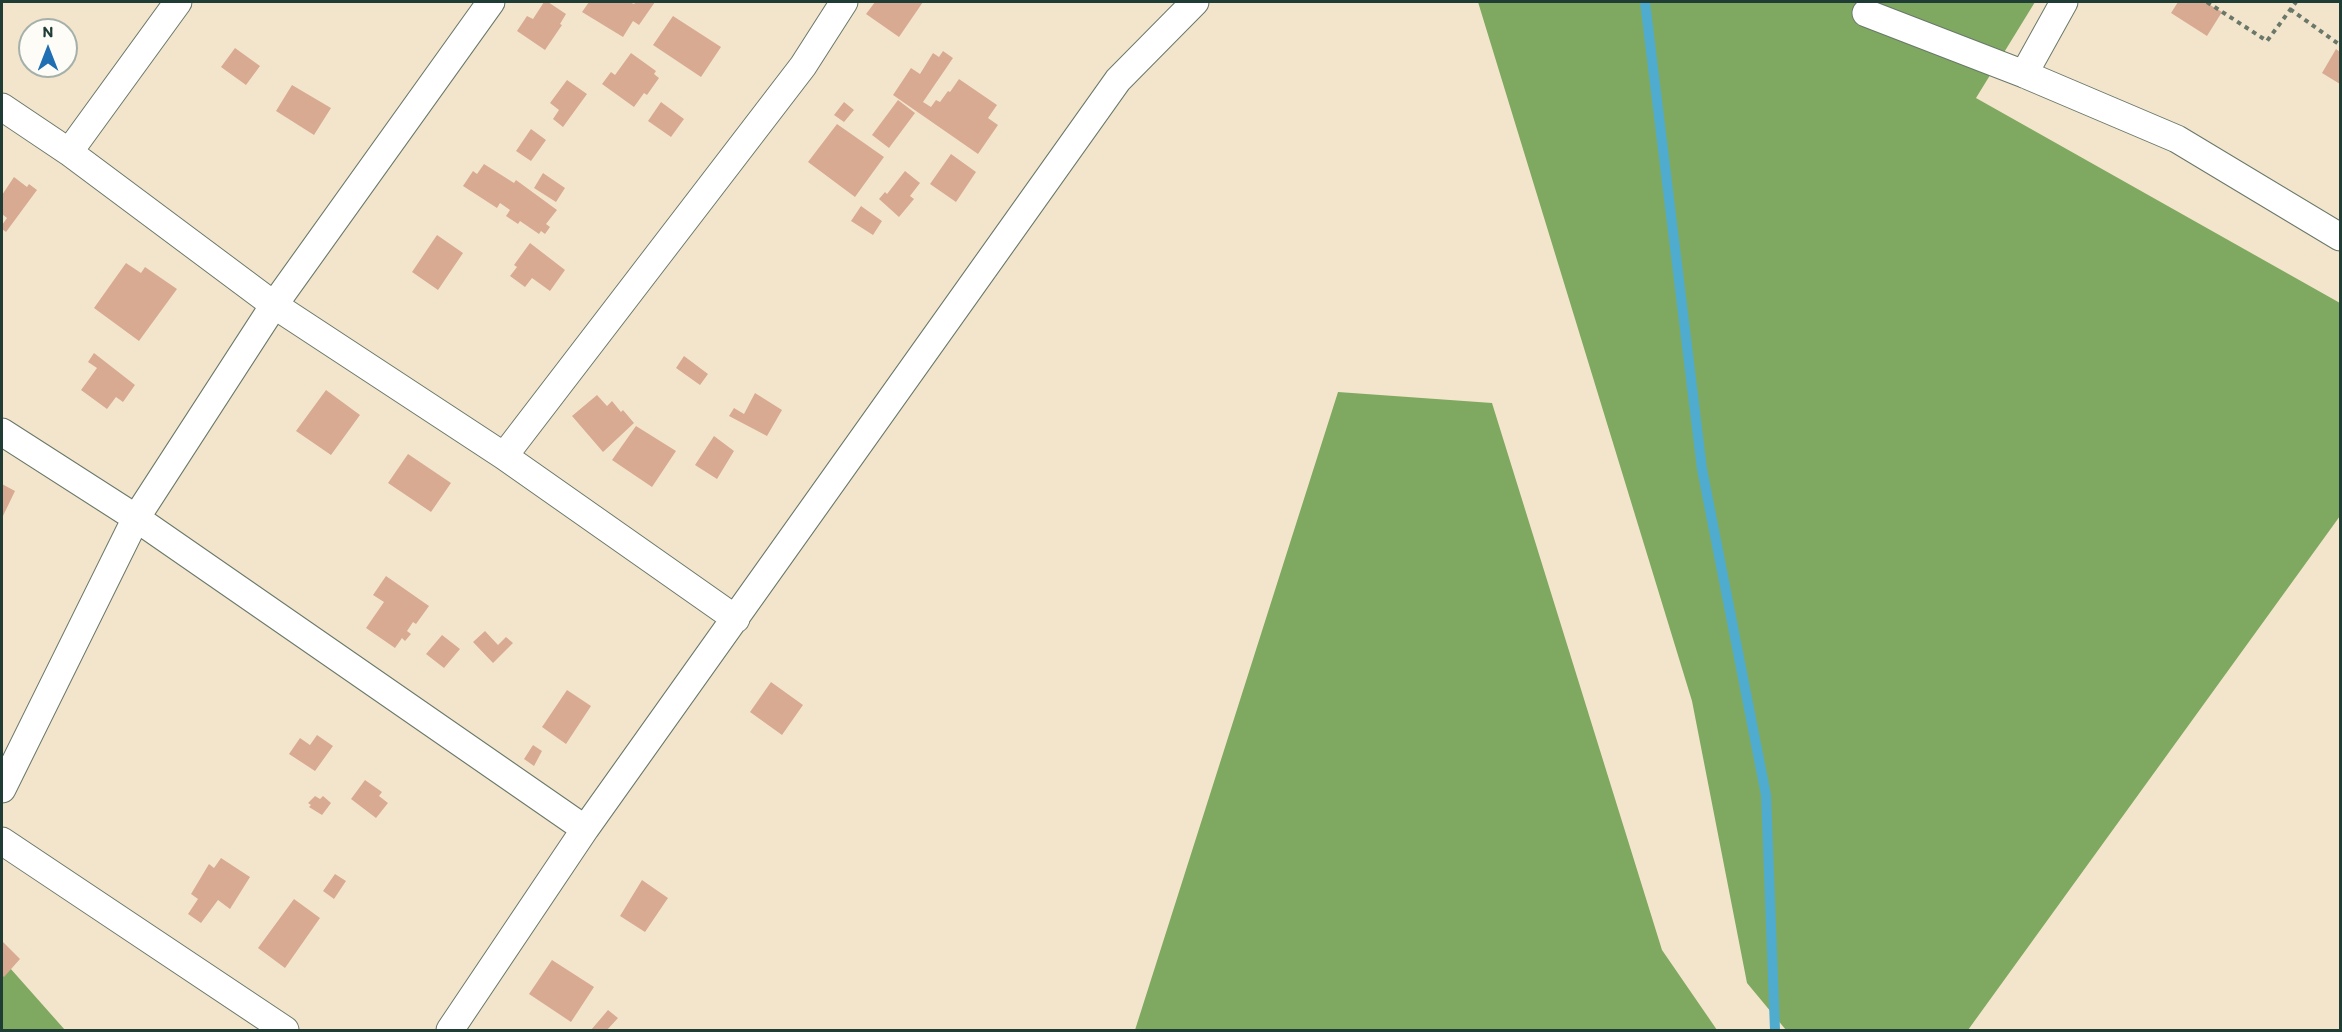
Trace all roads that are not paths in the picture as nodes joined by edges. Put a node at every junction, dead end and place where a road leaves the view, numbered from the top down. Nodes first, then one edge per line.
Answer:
1 (178, 2) edge
2 (490, 2) edge
3 (844, 2) edge
4 (1195, 2) edge
5 (2064, 2) edge
6 (1866, 13) dead end
7 (2024, 74) junction
8 (2, 107) edge
9 (69, 152) junction
10 (2336, 226) edge
11 (274, 305) junction
12 (2, 432) edge
13 (504, 456) junction
14 (136, 518) junction
15 (736, 619) junction
16 (2, 789) edge
17 (585, 829) junction
18 (2, 841) edge
19 (285, 1030) edge
20 (450, 1030) edge

1 - 9 street
2 - 11 street
3 - 13 street
4 - 15 street
5 - 7 street
6 - 7 street
7 - 10 street
8 - 9 street
9 - 11 street
11 - 13 street
11 - 14 street
12 - 14 street
13 - 15 street
14 - 16 street
14 - 17 street
15 - 17 street
17 - 20 street
18 - 19 street

